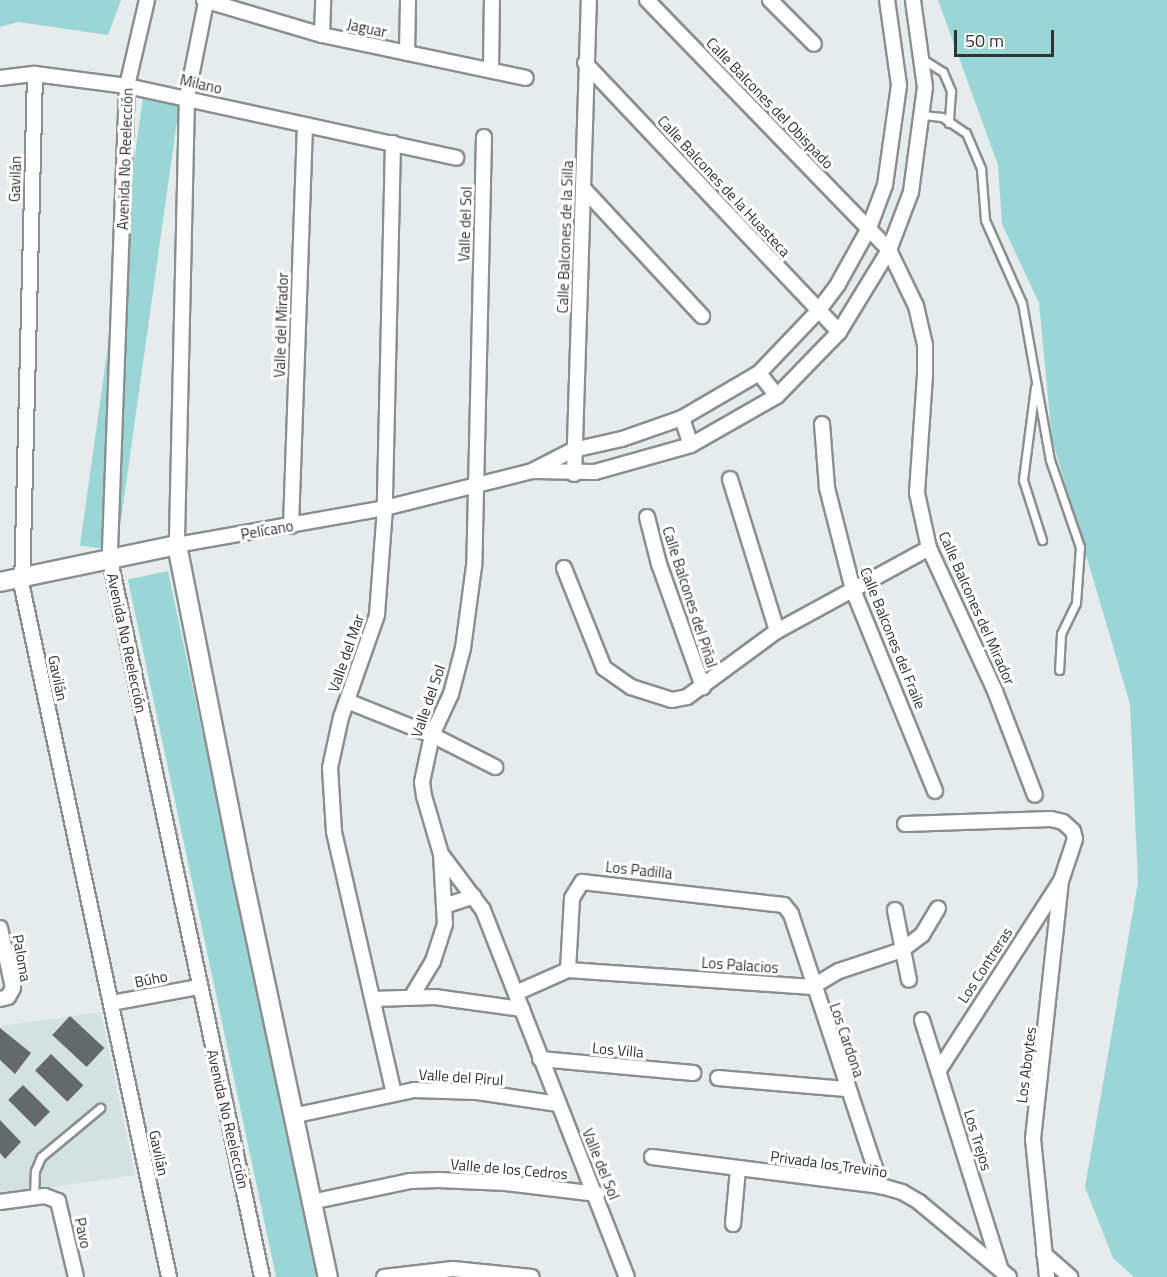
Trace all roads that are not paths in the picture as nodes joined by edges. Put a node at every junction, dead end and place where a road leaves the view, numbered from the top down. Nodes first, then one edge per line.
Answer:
1 (147, 0) edge
2 (322, 0) edge
3 (408, 0) edge
4 (492, 0) edge
5 (589, 0) edge
6 (647, 0) edge
7 (770, 0) edge
8 (886, 0) edge
9 (913, 0) edge
10 (212, 2) edge
11 (322, 35) junction
12 (814, 44) dead end
13 (407, 53) junction
14 (924, 60) junction
15 (585, 63) junction
16 (491, 68) junction
17 (34, 74) junction
18 (0, 78) edge
19 (526, 78) dead end
20 (899, 85) junction
21 (127, 86) junction
22 (925, 87) junction
23 (187, 97) junction
24 (923, 115) junction
25 (950, 123) junction
26 (305, 125) junction
27 (484, 137) dead end
28 (393, 143) junction
29 (456, 158) dead end
30 (885, 185) junction
31 (583, 188) junction
32 (910, 192) junction
33 (869, 228) junction
34 (888, 250) junction
35 (818, 311) junction
36 (702, 316) dead end
37 (839, 332) junction
38 (759, 373) junction
39 (1036, 379) junction
40 (777, 396) junction
41 (682, 418) junction
42 (822, 424) dead end
43 (622, 439) junction
44 (691, 445) junction
45 (573, 450) junction
46 (629, 464) junction
47 (532, 471) junction
48 (574, 474) junction
49 (730, 479) dead end
50 (474, 484) junction
51 (385, 508) junction
52 (647, 517) dead end
53 (291, 526) junction
54 (1042, 540) dead end
55 (177, 545) junction
56 (929, 548) junction
57 (110, 560) junction
58 (564, 568) dead end
59 (21, 578) junction
60 (0, 582) edge
61 (853, 590) junction
62 (777, 631) junction
63 (1059, 670) dead end
64 (703, 687) junction
65 (347, 701) junction
66 (432, 735) junction
67 (495, 767) dead end
68 (935, 791) dead end
69 (1035, 795) dead end
70 (904, 824) dead end
71 (441, 854) junction
72 (1061, 881) junction
73 (474, 896) junction
74 (447, 905) junction
75 (784, 905) joint
76 (938, 908) dead end
77 (896, 910) dead end
78 (0, 928) edge
79 (902, 950) junction
80 (568, 970) junction
81 (909, 980) dead end
82 (198, 987) junction
83 (812, 987) junction
84 (516, 993) junction
85 (412, 996) junction
86 (5, 997) edge
87 (373, 999) junction
88 (111, 1003) junction
89 (522, 1009) junction
90 (922, 1020) dead end
91 (540, 1059) junction
92 (939, 1070) junction
93 (693, 1073) dead end
94 (718, 1078) dead end
95 (846, 1089) junction
96 (394, 1093) junction
97 (558, 1104) junction
98 (100, 1108) dead end
99 (292, 1116) junction
100 (652, 1157) dead end
101 (738, 1169) junction
102 (881, 1186) junction
103 (597, 1194) junction
104 (34, 1197) junction
105 (0, 1202) edge
106 (311, 1202) junction
107 (733, 1224) dead end
108 (1044, 1254) junction
109 (1005, 1273) edge
110 (76, 1277) edge
111 (169, 1277) edge
112 (262, 1277) edge
113 (328, 1277) edge
114 (384, 1277) edge
115 (532, 1277) edge
116 (627, 1277) edge
117 (1047, 1277) edge
118 (1070, 1277) edge

1 - 21 street, Avenida No Reelección
2 - 11 street
3 - 13 street
4 - 16 street
5 - 15 street, Calle Balcones de la Silla
6 - 33 street, Calle Balcones del Obispado
7 - 12 street
8 - 20 street, Pelícano
9 - 14 street, Pelícano
10 - 11 street, Jaguar
10 - 23 street
11 - 13 street, Jaguar
13 - 16 street, Jaguar
14 - 22 street, Pelícano
14 - 25 lane
15 - 31 street, Calle Balcones de la Silla
15 - 35 street, Calle Balcones de la Huasteca
16 - 19 street, Jaguar
17 - 18 street, Milano
17 - 21 street, Milano
17 - 59 street, Gavilán
20 - 22 street
20 - 30 street, Pelícano
21 - 23 street, Milano
21 - 57 street, Avenida No Reelección
22 - 24 street, Pelícano
23 - 26 street, Milano
23 - 55 street
24 - 25 lane
24 - 32 street, Pelícano
25 - 39 lane
26 - 28 street, Milano
26 - 53 street, Valle del Mirador
27 - 50 street, Valle del Sol
28 - 29 street, Milano
28 - 51 street, Valle del Mar
30 - 32 street
30 - 33 street, Pelícano
31 - 36 street
31 - 45 street, Calle Balcones de la Silla
32 - 34 street, Pelícano
33 - 34 street, Calle Balcones del Mirador
33 - 35 street, Pelícano
34 - 37 street, Pelícano
34 - 56 street, Calle Balcones del Mirador
35 - 37 street, Calle Balcones de la Huasteca
35 - 38 street, Pelícano
37 - 40 street, Pelícano
38 - 40 street
38 - 41 street, Pelícano
39 - 54 lane
39 - 63 lane
40 - 44 street, Pelícano
41 - 43 street, Pelícano
41 - 44 street
42 - 61 street, Calle Balcones del Fraile
43 - 45 street, Pelícano
43 - 46 street
44 - 46 street, Pelícano
45 - 47 street, Pelícano
45 - 48 street, Calle Balcones de la Silla
46 - 48 street, Pelícano
47 - 48 street, Pelícano
47 - 50 street, Pelícano
49 - 62 street
50 - 51 street, Pelícano
50 - 66 street, Valle del Sol
51 - 53 street, Pelícano
51 - 65 street, Valle del Mar
52 - 64 street, Calle Balcones del Piñal
53 - 55 street, Pelícano
55 - 57 street, Pelícano
55 - 99 street
56 - 61 street
56 - 69 street, Calle Balcones del Mirador
57 - 59 street, Pelícano
57 - 82 street, Avenida No Reelección
58 - 64 street
59 - 60 street, Pelícano
59 - 88 street, Gavilán
61 - 62 street
61 - 68 street, Calle Balcones del Fraile
62 - 64 street
65 - 66 street
65 - 87 street, Valle del Mar
66 - 67 street
66 - 71 street, Valle del Sol
70 - 72 street, Los Aboytes
71 - 73 street, Valle del Sol
71 - 74 street
72 - 92 street, Los Contreras
72 - 108 street, Los Aboytes
73 - 74 street
73 - 84 street, Valle del Sol
74 - 85 street
75 - 80 street, Los Padilla
75 - 83 street, Los Cardona
76 - 79 street
77 - 79 street
78 - 86 street, Paloma
79 - 81 street
79 - 83 street
80 - 83 street, Los Palacios
80 - 84 street, Los Palacios
82 - 88 street, Búho
82 - 112 street, Avenida No Reelección
83 - 95 street, Los Cardona
84 - 89 street, Valle del Sol
85 - 87 street
85 - 89 street
87 - 96 street, Valle del Mar
88 - 111 street, Gavilán
89 - 91 street, Valle del Sol
90 - 92 street, Los Trejos
91 - 93 street, Los Villa
91 - 97 street, Valle del Sol
92 - 109 street, Los Trejos
94 - 95 street
95 - 102 street, Los Cardona
96 - 97 street, Valle del Pirul
96 - 99 street, Valle del Pirul
97 - 103 street, Valle del Sol
98 - 104 lane
99 - 106 street
100 - 101 street, Privada los Treviño
101 - 102 street, Privada los Treviño
101 - 107 street
102 - 109 street, Privada los Treviño
103 - 106 street, Valle de los Cedros
103 - 116 street, Valle del Sol
104 - 105 street
104 - 110 street, Pavo
106 - 113 street
108 - 117 street, Los Aboytes
108 - 118 street
114 - 115 street

